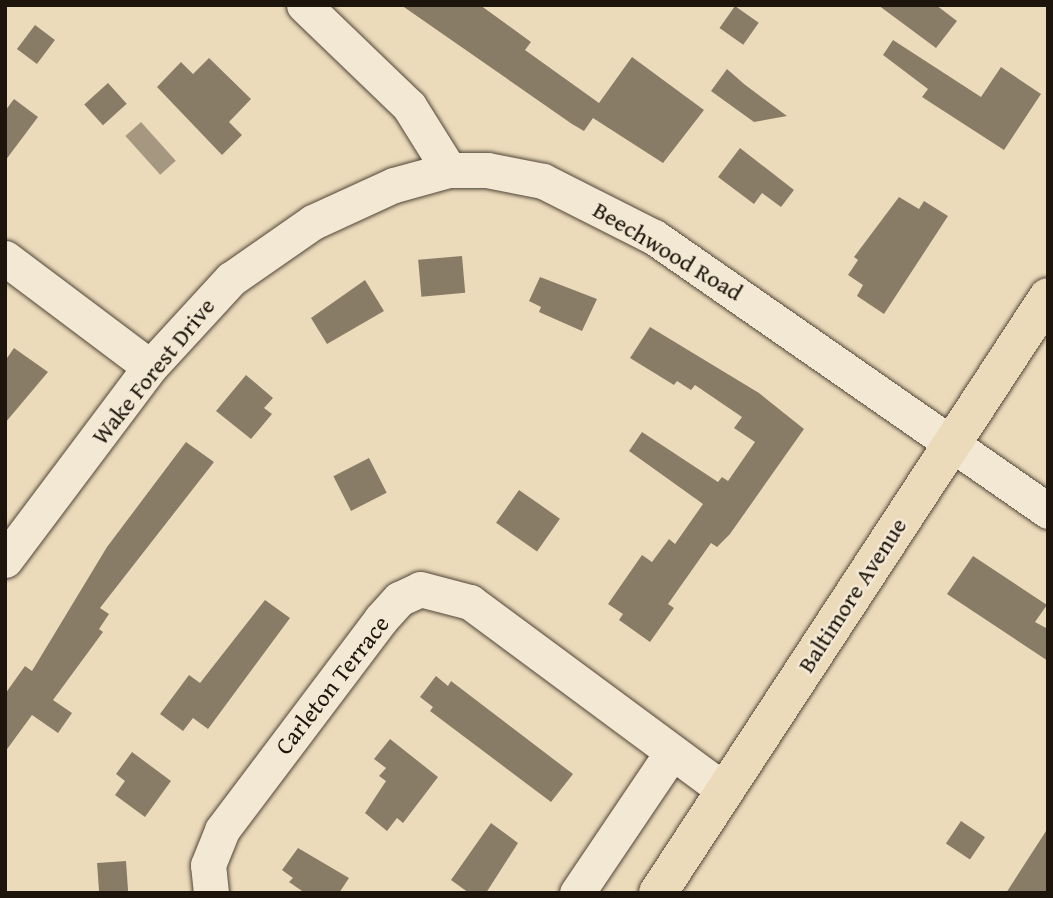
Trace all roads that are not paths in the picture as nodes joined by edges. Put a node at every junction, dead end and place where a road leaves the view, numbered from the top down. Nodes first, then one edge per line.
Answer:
1 (304, 5) edge
2 (449, 170) junction
3 (5, 258) edge
4 (1048, 298) edge
5 (150, 367) junction
6 (951, 444) junction
7 (1048, 511) edge
8 (5, 561) edge
9 (671, 752) junction
10 (725, 790) junction
11 (211, 893) edge
12 (577, 893) edge
13 (658, 893) edge

1 - 2 street
2 - 5 street, Wake Forest Drive
2 - 6 street, Beechwood Road
3 - 5 street
4 - 6 main road, Baltimore Avenue
5 - 8 street, Wake Forest Drive
6 - 7 street, Beechwood Road
6 - 10 main road, Baltimore Avenue
9 - 10 street, Carleton Terrace
9 - 11 street, Carleton Terrace
9 - 12 street
10 - 13 main road, Baltimore Avenue

